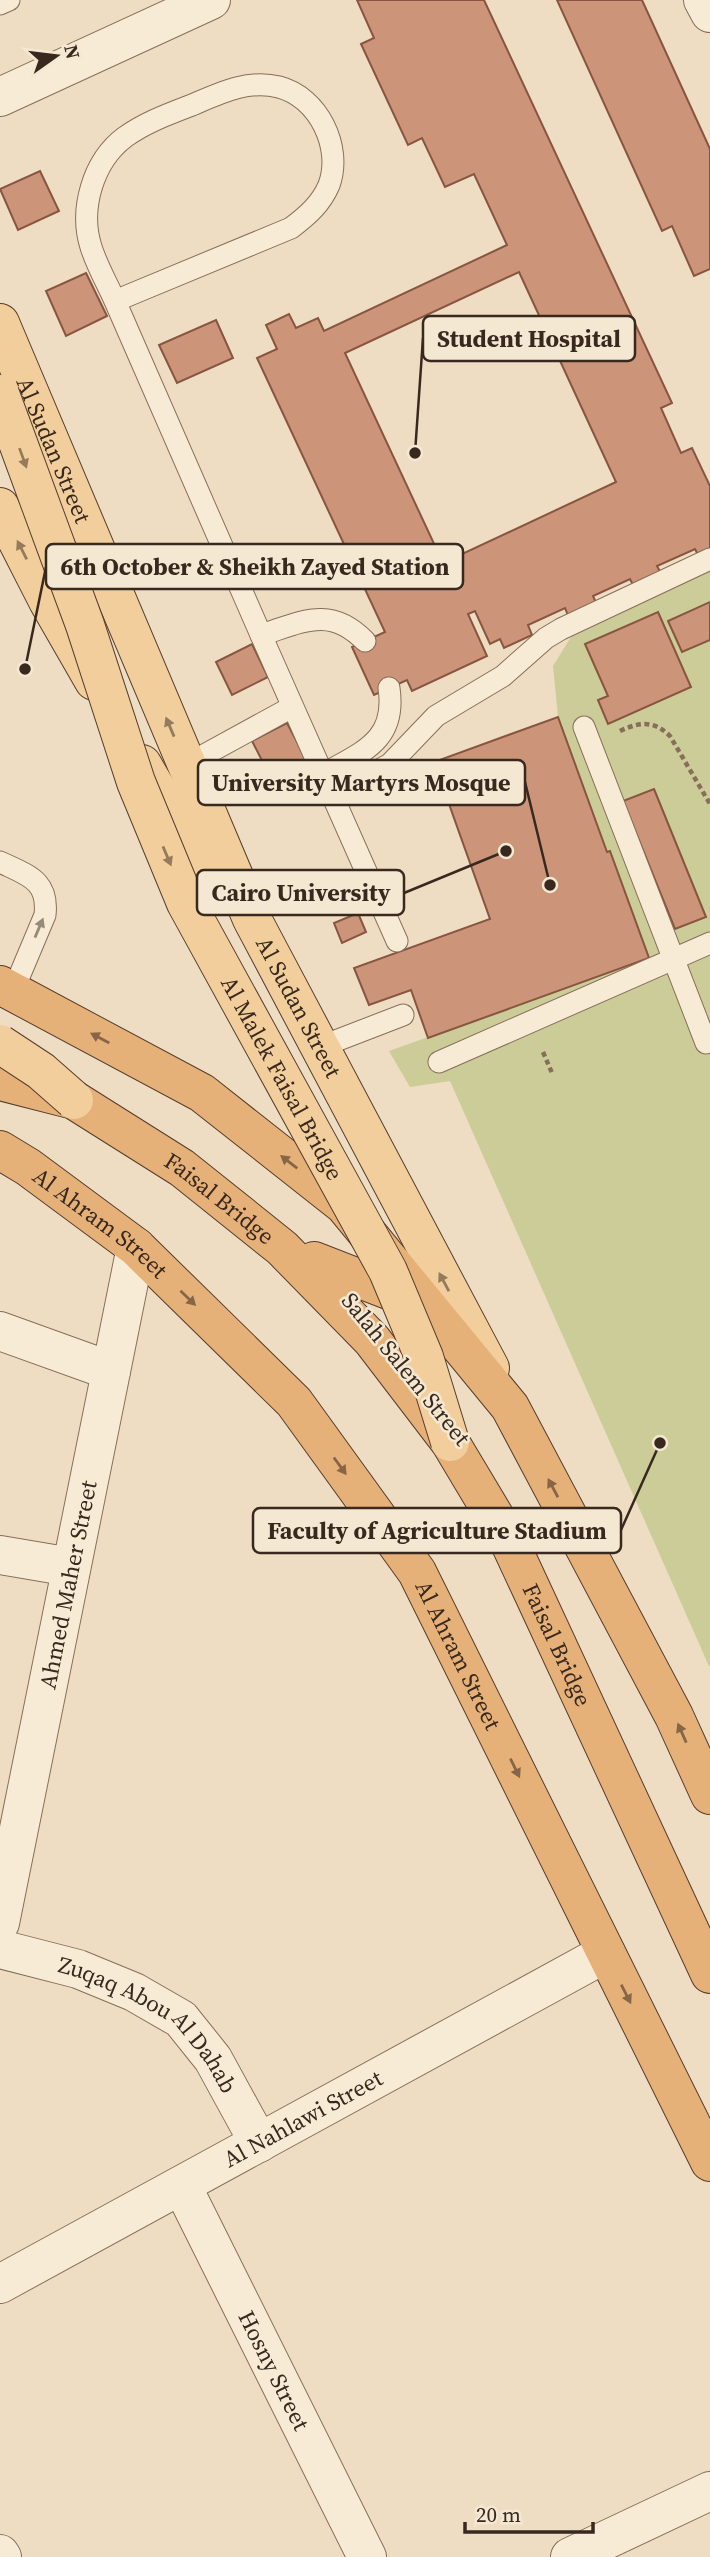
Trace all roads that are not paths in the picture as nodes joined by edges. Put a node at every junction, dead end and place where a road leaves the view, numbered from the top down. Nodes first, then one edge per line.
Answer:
1 (9, 0) edge
2 (211, 0) edge
3 (703, 0) edge
4 (0, 4) edge
5 (710, 13) edge
6 (0, 97) edge
7 (115, 301) junction
8 (0, 323) edge
9 (0, 394) edge
10 (0, 507) edge
11 (710, 559) edge
12 (261, 635) junction
13 (365, 641) dead end
14 (389, 688) dead end
15 (292, 707) junction
16 (587, 736) road end
17 (186, 765) junction
18 (322, 775) junction
19 (332, 796) junction
20 (0, 862) edge
21 (251, 919) junction
22 (397, 941) dead end
23 (710, 943) edge
24 (674, 959) junction
25 (6, 988) edge
26 (403, 1015) dead end
27 (706, 1043) dead end
28 (0, 1044) edge
29 (320, 1047) junction
30 (0, 1052) edge
31 (439, 1062) dead end
32 (0, 1081) edge
33 (74, 1100) junction
34 (0, 1150) edge
35 (136, 1247) junction
36 (314, 1261) junction
37 (427, 1305) junction
38 (0, 1331) edge
39 (111, 1371) junction
40 (510, 1407) junction
41 (450, 1442) junction
42 (0, 1555) edge
43 (71, 1567) junction
44 (15, 1770) edge
45 (710, 1795) edge
46 (2, 1904) edge
47 (710, 1936) edge
48 (0, 1950) edge
49 (606, 1953) junction
50 (710, 1975) edge
51 (259, 2143) junction
52 (710, 2162) edge
53 (182, 2186) junction
54 (0, 2284) edge
55 (710, 2491) edge
56 (367, 2557) edge
57 (570, 2557) edge

1 - 4 lane
2 - 6 street
3 - 5 street
7 - 7 lane
7 - 12 lane
17 -> 8 main road, Al Sudan Street
9 -> 41 main road, Al Malek Faisal Bridge, bridge
21 -> 10 main road
11 - 19 lane
12 - 13 lane
12 - 15 lane
14 - 18 lane
15 - 17 lane
15 - 18 lane
16 - 24 lane
17 - 21 main road, Al Sudan Street
18 - 19 lane
19 - 22 lane
25 -> 20 lane
21 - 29 main road, Al Sudan Street
23 - 24 lane
24 - 27 lane
24 - 31 lane
37 -> 25 highway
26 - 29 lane
28 - 33 main road, bridge
40 -> 29 main road, Al Sudan Street
30 - 36 highway, Salah Salem Street
32 - 33 highway, Faisal Bridge
33 - 41 highway, Faisal Bridge, bridge
34 - 35 highway, Al Ahram Street
35 - 39 street, Ahmed Maher Street
35 -> 49 highway, Al Ahram Street
36 - 37 highway
36 - 47 highway, Salah Salem Street
37 - 40 highway
38 - 39 street
39 - 43 street, Ahmed Maher Street
45 -> 40 highway
41 - 50 highway, Faisal Bridge
42 - 43 street
43 - 44 street, Ahmed Maher Street
44 - 46 street, Ahmed Maher Street
48 - 51 street, Zuqaq Abou Al Dahab
49 - 51 street, Al Nahlawi Street
49 -> 52 highway, Al Ahram Street
51 - 53 street, Al Nahlawi Street
53 - 54 street, Al Nahlawi Street
53 - 56 street, Hosny Street
55 - 57 street

